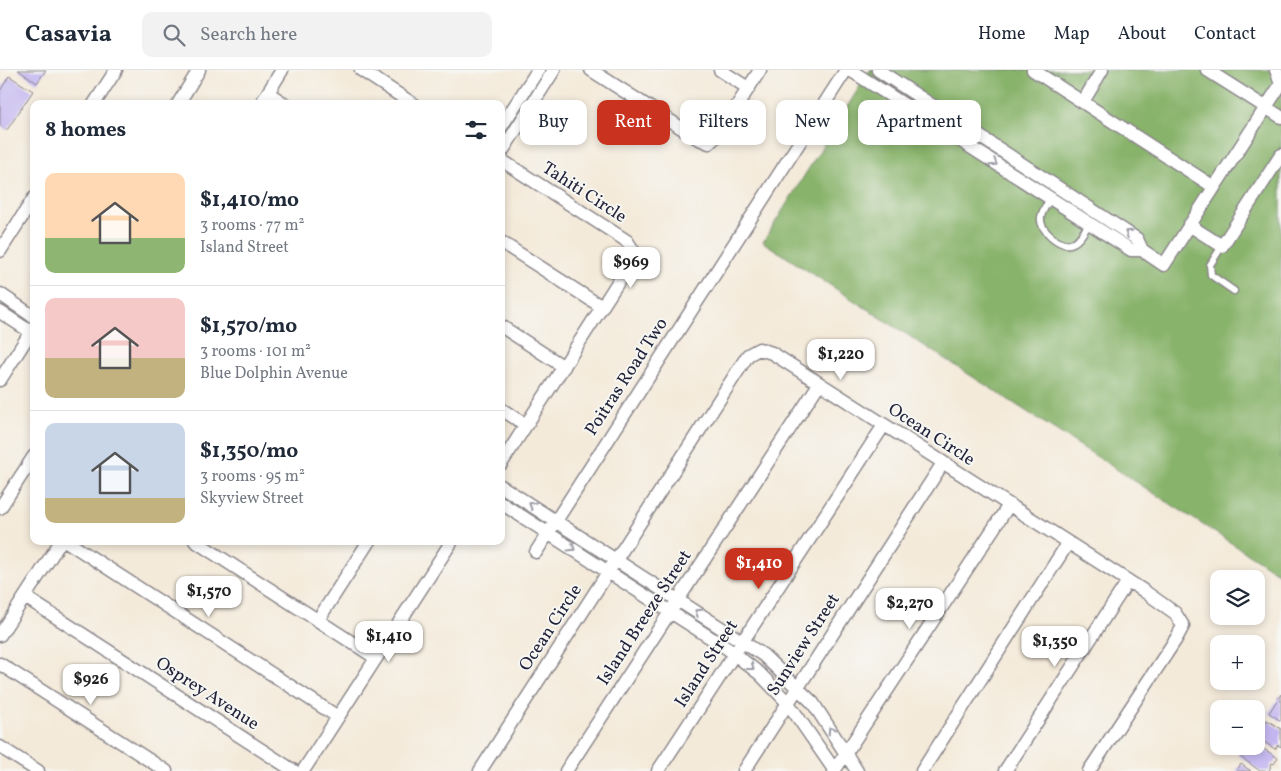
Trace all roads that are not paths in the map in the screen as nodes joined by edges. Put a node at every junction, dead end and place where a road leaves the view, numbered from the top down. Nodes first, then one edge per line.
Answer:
1 (116, 70) edge
2 (199, 70) edge
3 (282, 70) edge
4 (361, 70) edge
5 (538, 70) edge
6 (554, 70) edge
7 (591, 70) edge
8 (720, 70) edge
9 (760, 70) edge
10 (846, 70) edge
11 (850, 70) edge
12 (878, 70) edge
13 (1033, 70) edge
14 (1102, 70) edge
15 (1207, 70) edge
16 (1276, 70) edge
17 (748, 88) junction
18 (268, 92) junction
19 (97, 100) edge
20 (180, 100) edge
21 (263, 100) edge
22 (279, 100) edge
23 (407, 100) edge
24 (1082, 102) junction
25 (1266, 107) junction
26 (1281, 117) edge
27 (505, 121) edge
28 (505, 146) edge
29 (1281, 155) edge
30 (505, 163) edge
31 (1214, 187) junction
32 (1072, 196) junction
33 (1050, 199) junction
34 (30, 204) edge
35 (1065, 208) junction
36 (1089, 224) junction
37 (1190, 225) junction
38 (505, 245) edge
39 (1222, 246) junction
40 (1142, 250) junction
41 (0, 251) edge
42 (1234, 291) dead end
43 (0, 294) edge
44 (602, 307) junction
45 (0, 312) edge
46 (30, 313) edge
47 (30, 329) edge
48 (505, 329) edge
49 (30, 335) edge
50 (564, 366) junction
51 (0, 380) edge
52 (819, 384) junction
53 (505, 412) edge
54 (526, 425) junction
55 (884, 425) junction
56 (505, 458) edge
57 (30, 462) edge
58 (943, 463) junction
59 (505, 489) edge
60 (1009, 505) junction
61 (505, 506) edge
62 (0, 508) edge
63 (556, 521) junction
64 (548, 533) junction
65 (1068, 542) junction
66 (58, 545) edge
67 (72, 545) edge
68 (201, 545) edge
69 (366, 545) edge
70 (449, 545) edge
71 (536, 552) dead end
72 (617, 560) junction
73 (609, 572) junction
74 (1128, 581) junction
75 (25, 597) junction
76 (678, 599) junction
77 (670, 611) junction
78 (318, 620) junction
79 (0, 635) edge
80 (742, 642) junction
81 (734, 653) junction
82 (376, 658) junction
83 (0, 664) edge
84 (797, 687) junction
85 (788, 702) junction
86 (338, 717) junction
87 (0, 747) edge
88 (845, 753) junction
89 (38, 771) edge
90 (166, 771) edge
91 (294, 771) edge
92 (303, 771) edge
93 (480, 771) edge
94 (566, 771) edge
95 (658, 771) edge
96 (744, 771) edge
97 (835, 771) edge
98 (857, 771) edge
99 (922, 771) edge
100 (1005, 771) edge
101 (1089, 771) edge

1 - 19 street
2 - 20 street
3 - 18 street
4 - 23 street
5 - 27 street
6 - 28 street
7 - 17 street
8 - 17 street
9 - 17 street
10 - 63 street, Poitras Road Two
11 -> 33 street
12 - 32 street
13 - 24 street
14 - 24 street
15 - 25 street
16 - 25 street
18 - 21 street
18 - 22 street
24 - 31 street
25 - 26 street
25 - 31 street
29 - 39 street
30 - 44 street, Tahiti Circle
31 - 37 street
32 - 35 street
40 -> 32 street
33 - 35 street
33 - 36 lane
34 - 41 street
35 - 36 street
36 - 40 street
37 - 39 street
37 - 40 street
38 - 44 street
39 - 42 lane
43 - 46 street
44 - 50 street, Tahiti Circle
45 - 47 street
48 - 50 street
49 - 51 street
50 - 54 street, Tahiti Circle
52 - 55 street, Ocean Circle
52 - 72 street, Ocean Circle
52 - 76 street, Island Breeze Street
53 - 54 street
54 - 56 street, Tahiti Circle
55 - 58 street, Ocean Circle
55 - 80 street, Island Street
57 - 62 street
58 - 60 street, Ocean Circle
58 - 84 street, Sunview Street
63 -> 59 street
60 - 65 street, Ocean Circle
60 - 88 street
61 - 64 street
63 - 64 street, Poitras Road Two
63 - 72 street
64 - 71 street, Poitras Road Two
64 -> 73 street
65 - 74 street, Ocean Circle
65 - 99 street
66 - 75 street
67 - 86 street
68 - 78 street
69 - 78 street
70 - 82 street
72 - 73 street, Ocean Circle
72 - 76 street
73 - 77 street
73 - 93 street, Ocean Circle
74 - 100 street
74 - 101 street, Ocean Circle
75 - 79 street
75 - 91 street, Osprey Avenue
76 - 77 street, Island Breeze Street
80 -> 76 street
77 - 81 street
77 - 94 street, Island Breeze Street
78 - 82 street
80 - 81 street, Island Street
80 - 84 street
81 -> 85 street
81 - 95 street, Island Street
82 - 86 street
83 - 90 street
84 - 85 street, Sunview Street
88 -> 84 street
85 - 96 street, Sunview Street
85 - 97 street
86 - 92 street
87 - 89 street
88 - 97 street
88 - 98 street

